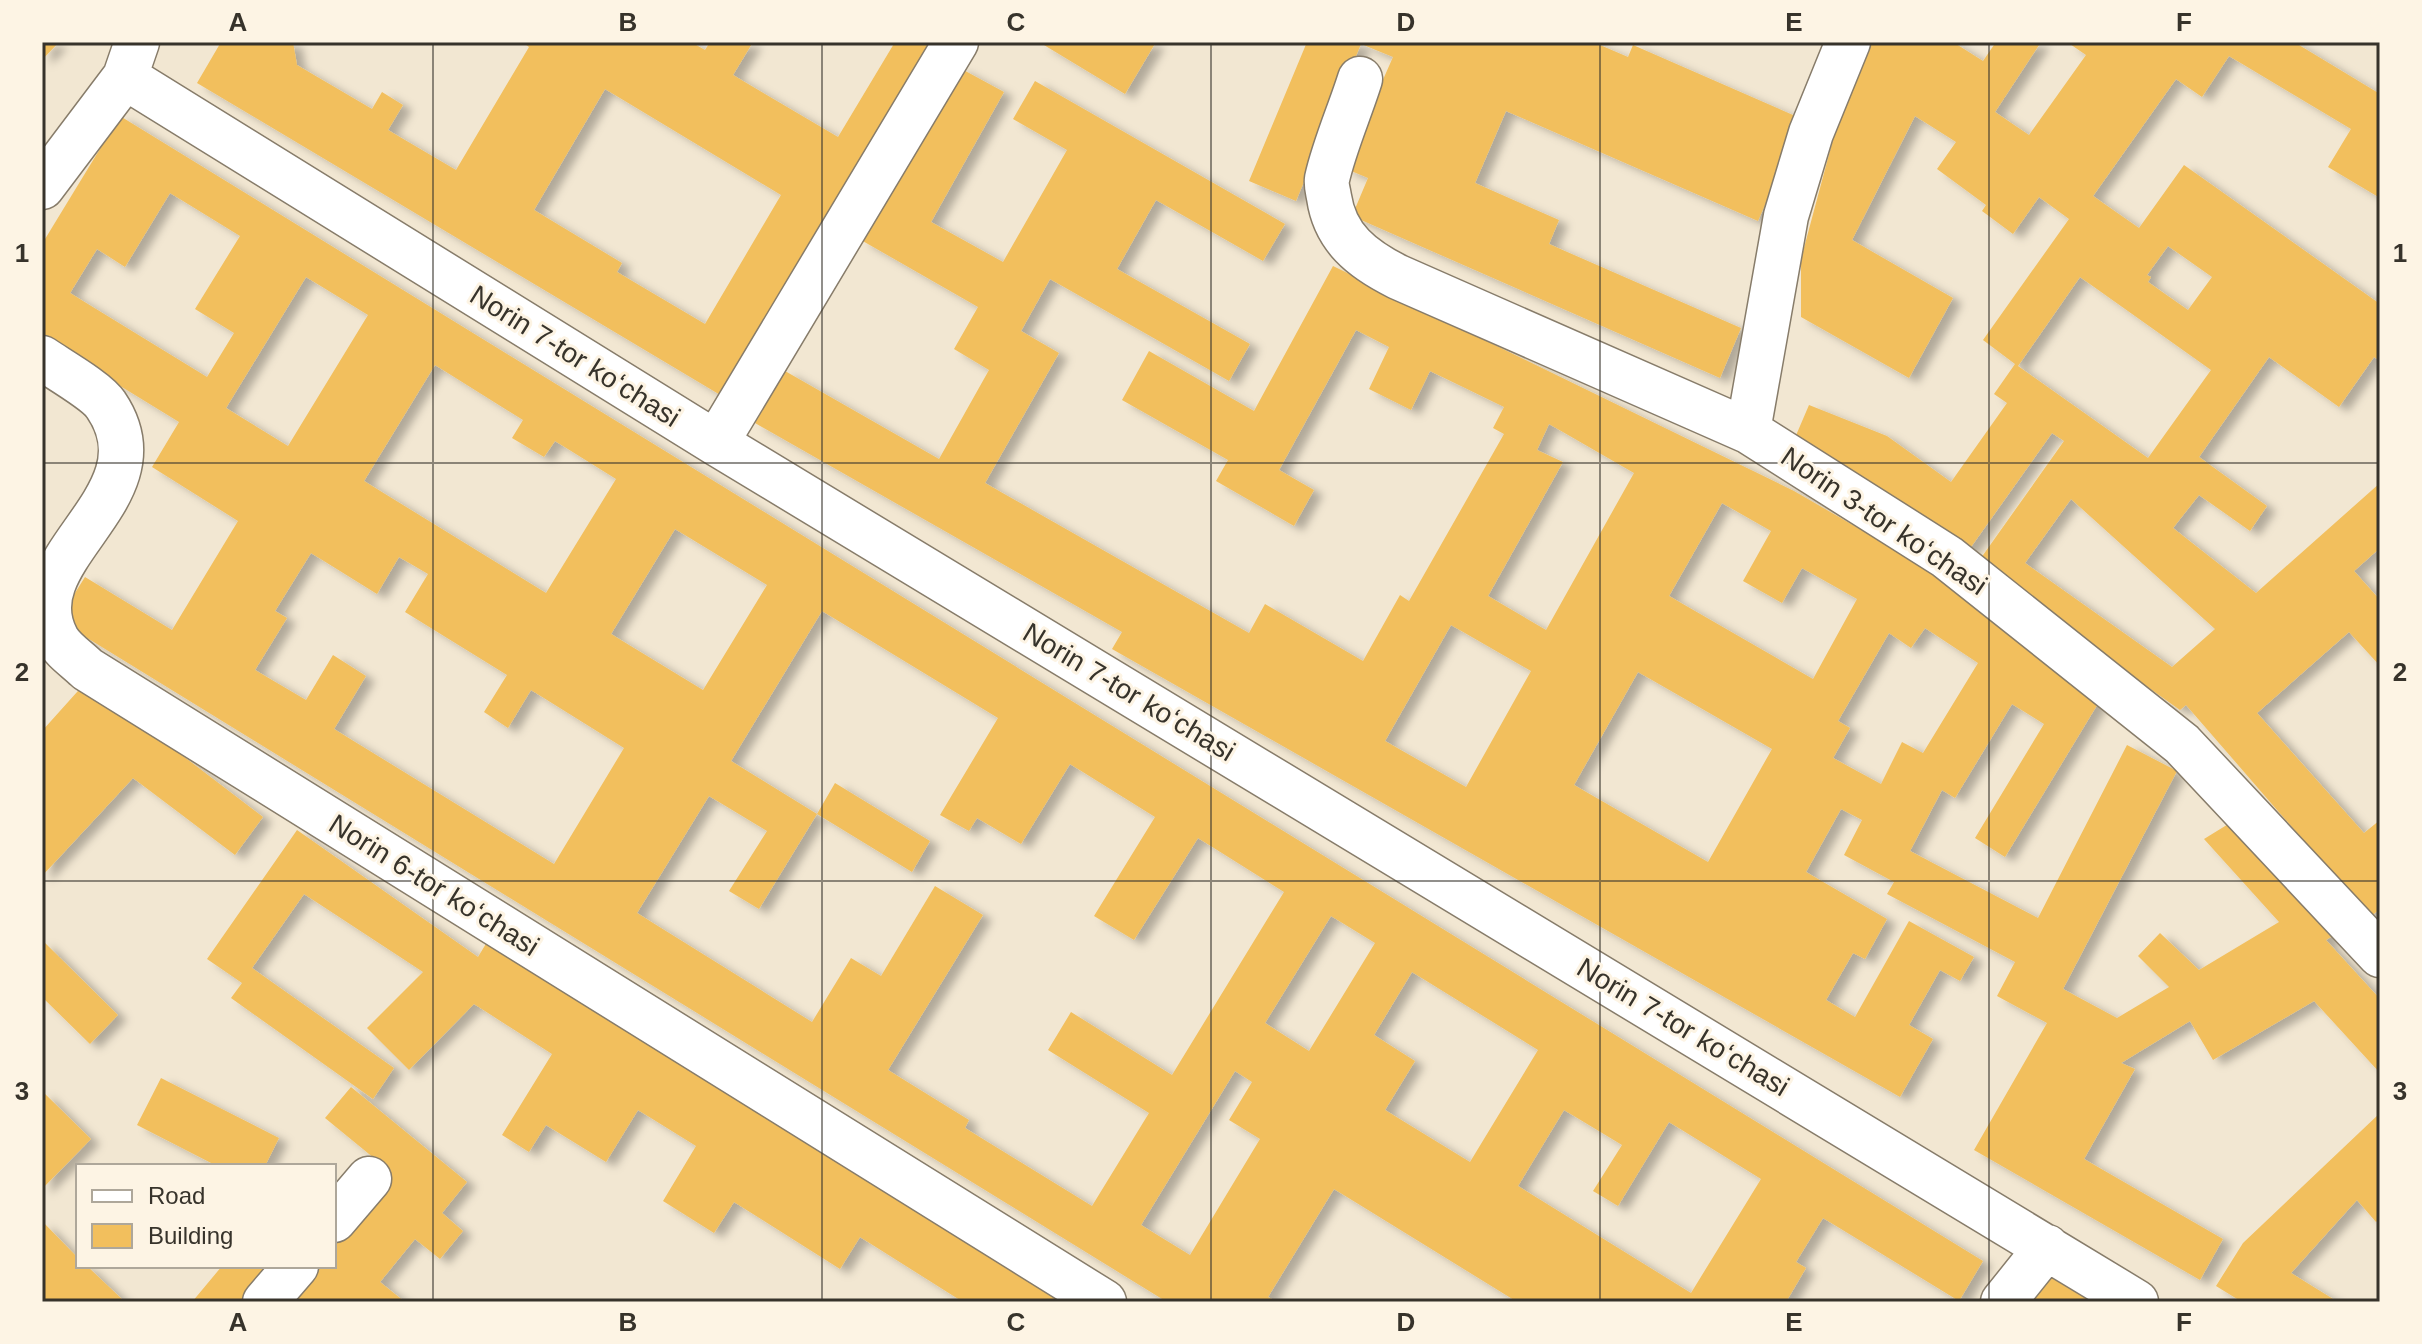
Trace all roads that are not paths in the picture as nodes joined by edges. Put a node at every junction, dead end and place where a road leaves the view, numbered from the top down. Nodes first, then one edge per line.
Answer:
1 (956, 42) edge
2 (1848, 42) edge
3 (131, 59) edge
4 (1360, 79) dead end
5 (42, 187) edge
6 (42, 358) edge
7 (1748, 431) junction
8 (716, 443) junction
9 (2380, 955) edge
10 (369, 1179) dead end
11 (336, 1218) edge
12 (2047, 1247) junction
13 (294, 1268) edge
14 (265, 1302) edge
15 (1104, 1302) edge
16 (2003, 1302) edge
17 (2136, 1302) edge

1 - 8 street
2 - 7 street
3 - 5 street
3 - 8 street, Norin 7-tor koʻchasi
4 - 7 street, Norin 3-tor koʻchasi
6 - 15 street, Norin 6-tor koʻchasi
7 - 9 street, Norin 3-tor koʻchasi
8 - 12 street, Norin 7-tor koʻchasi
10 - 11 street
12 - 16 street
12 - 17 street, Norin 7-tor koʻchasi
13 - 14 street

